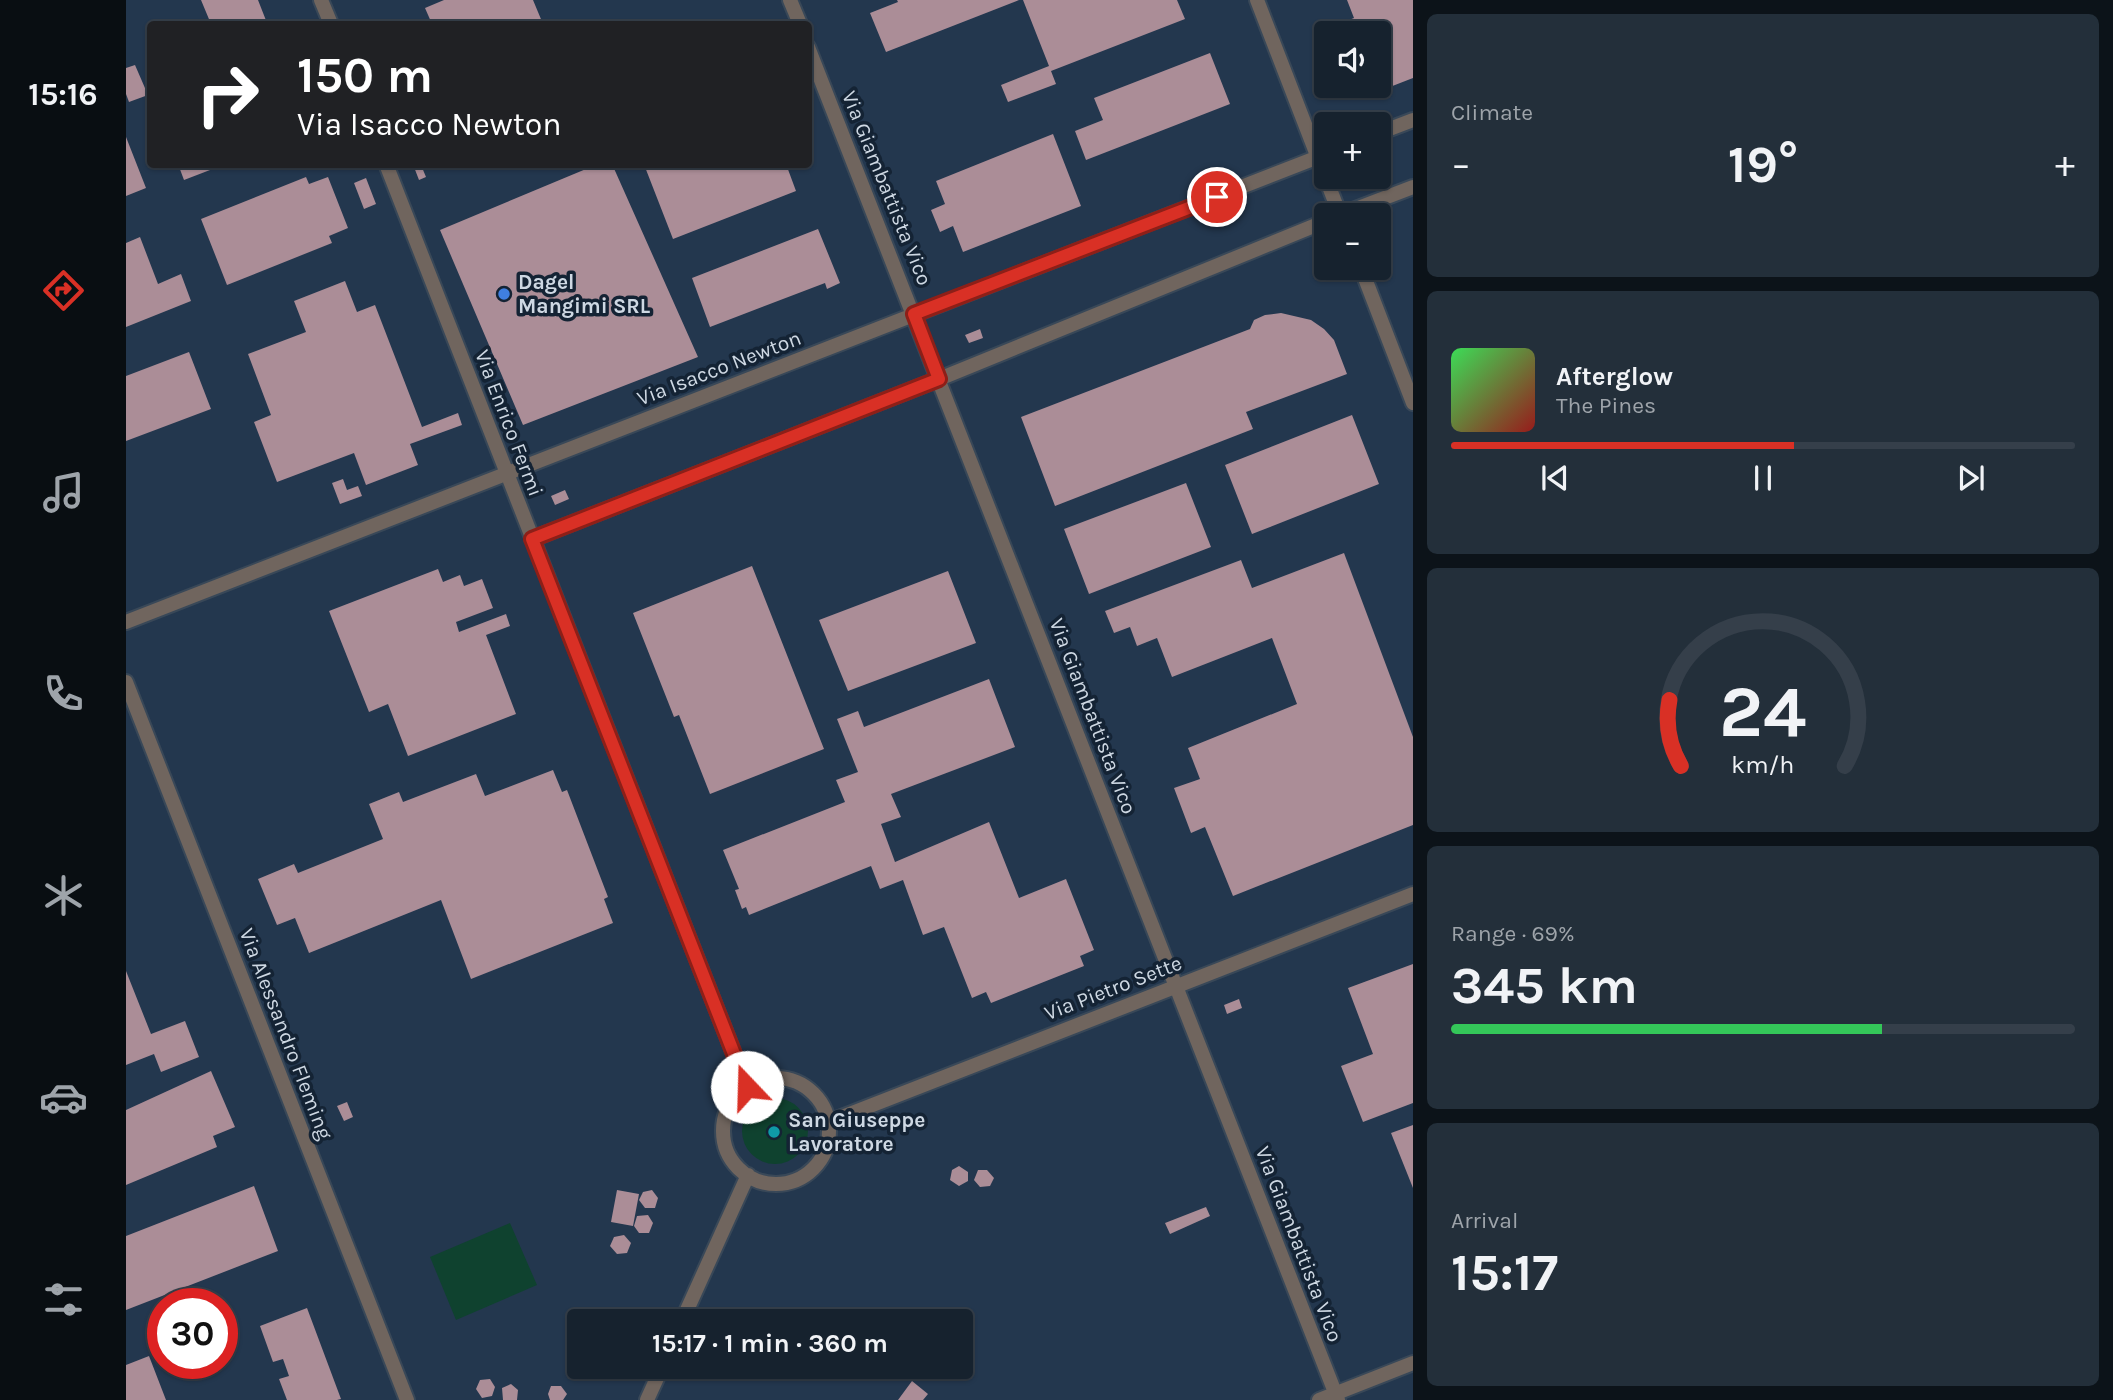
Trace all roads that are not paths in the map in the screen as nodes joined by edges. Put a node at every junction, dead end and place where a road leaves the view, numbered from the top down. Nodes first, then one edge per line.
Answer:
1 (321, 0) edge
2 (790, 0) edge
3 (1257, 0) edge
4 (330, 21) edge
5 (799, 21) edge
6 (812, 57) edge
7 (1413, 120) edge
8 (1391, 129) edge
9 (1314, 137) edge
10 (1314, 159) edge
11 (388, 168) edge
12 (1413, 187) edge
13 (1371, 203) edge
14 (1314, 226) edge
15 (1366, 280) edge
16 (914, 314) junction
17 (939, 379) junction
18 (1413, 402) edge
19 (507, 474) junction
20 (532, 539) junction
21 (126, 622) edge
22 (126, 682) edge
23 (1413, 894) edge
24 (1176, 986) junction
25 (747, 1087) junction
26 (829, 1122) junction
27 (748, 1175) junction
28 (687, 1309) edge
29 (1413, 1363) edge
30 (657, 1379) edge
31 (1337, 1397) edge
32 (407, 1400) edge
33 (647, 1400) edge
34 (1318, 1400) edge

1 - 4 street
2 - 5 street
3 - 9 street
6 - 16 street, Via Giambattista Vico
7 - 8 street
10 - 16 street, Via Isacco Newton
11 - 19 street, Via Enrico Fermi
12 - 13 street
14 - 17 street
15 - 18 street
16 - 17 street, Via Giambattista Vico
16 - 19 street, Via Isacco Newton
17 - 20 street
17 - 24 street, Via Giambattista Vico
19 - 20 street, Via Enrico Fermi
19 - 21 street, Via Isacco Newton
20 - 25 street, Via Enrico Fermi
22 - 32 street, Via Alessandro Fleming
23 - 24 street, Via Pietro Sette
24 - 26 street, Via Pietro Sette
24 - 31 street, Via Giambattista Vico
25 - 26 street
25 - 27 street
26 - 27 street
27 - 28 street
29 - 31 street
30 - 33 street
31 - 34 street

